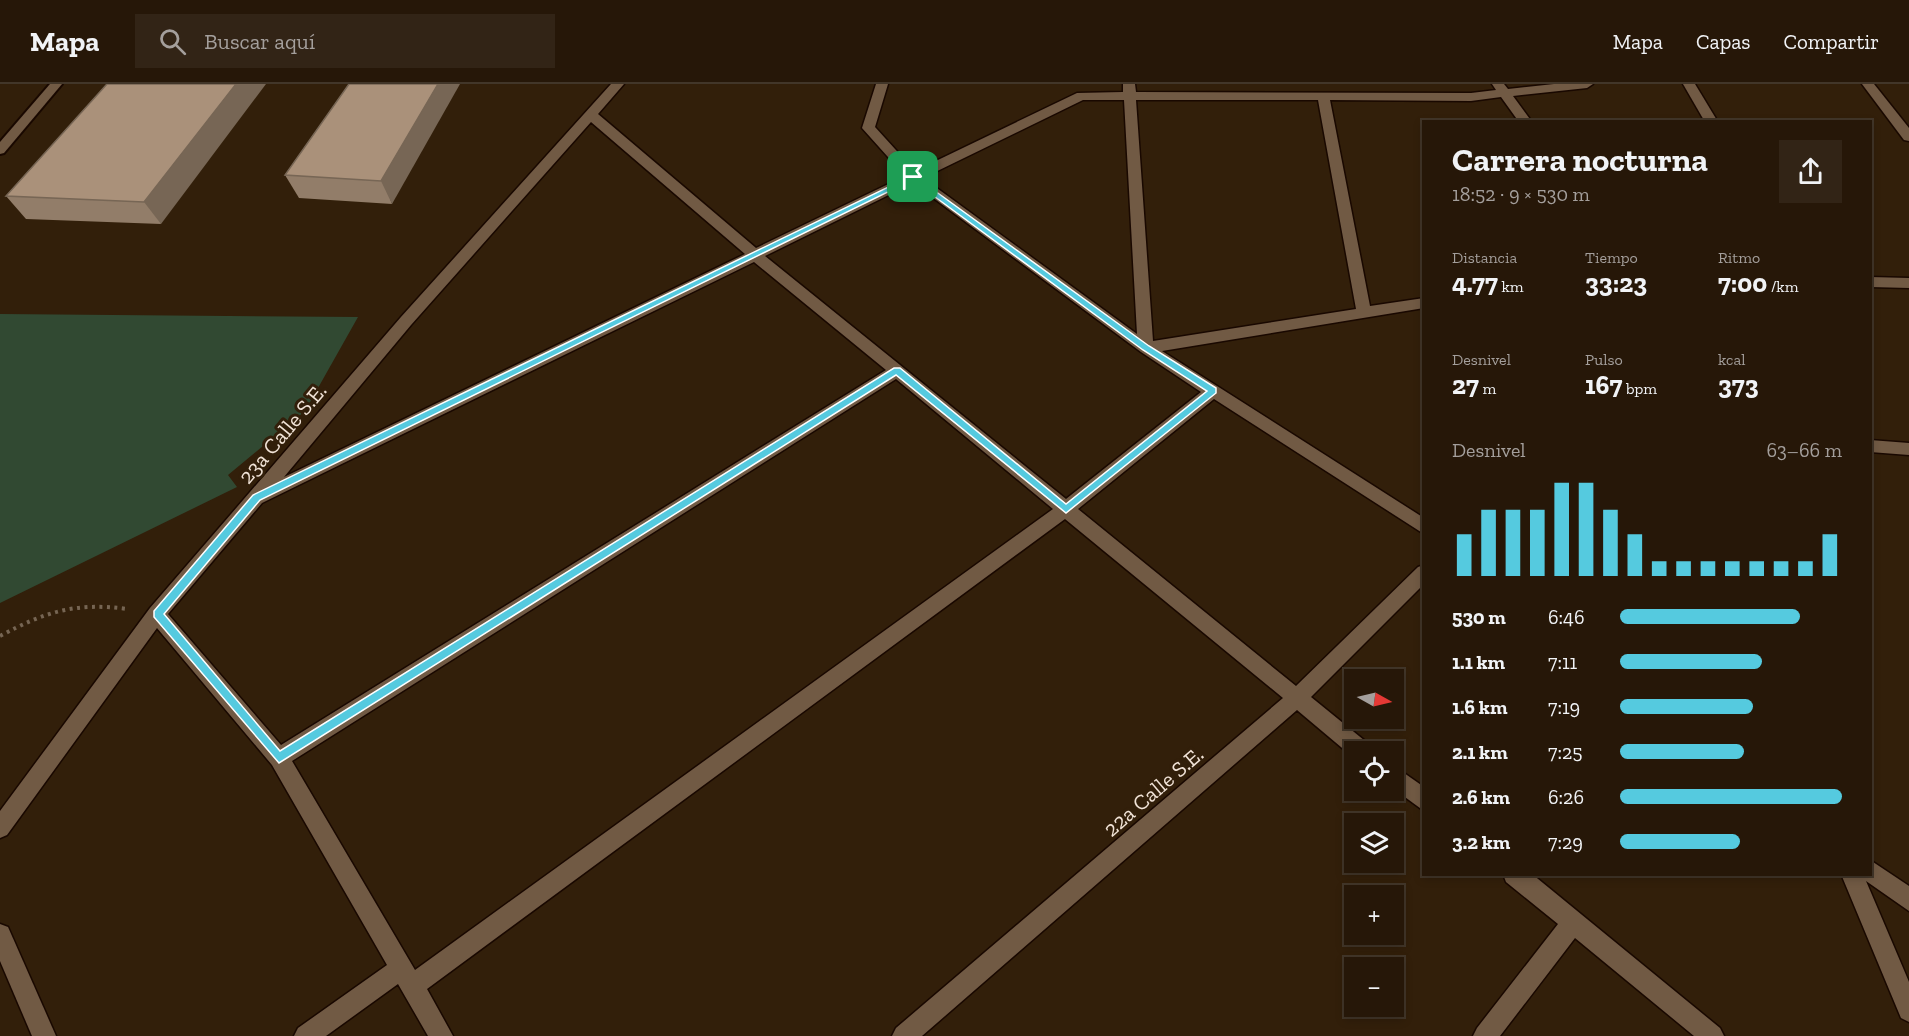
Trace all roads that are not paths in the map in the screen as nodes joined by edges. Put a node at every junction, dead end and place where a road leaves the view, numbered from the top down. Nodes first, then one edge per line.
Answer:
1 (56, 84) edge
2 (618, 84) edge
3 (882, 84) edge
4 (1587, 84) edge
5 (1689, 84) edge
6 (1868, 84) edge
7 (1501, 88) edge
8 (1130, 89) edge
9 (1323, 96) junction
10 (591, 115) junction
11 (1525, 120) edge
12 (1711, 120) edge
13 (1909, 137) edge
14 (0, 150) edge
15 (913, 177) junction
16 (755, 255) junction
17 (1872, 282) edge
18 (1909, 283) edge
19 (1422, 303) edge
20 (1364, 313) junction
21 (1146, 348) junction
22 (897, 371) junction
23 (1213, 390) junction
24 (1872, 446) edge
25 (1909, 449) edge
26 (256, 498) junction
27 (1066, 509) junction
28 (1422, 526) edge
29 (1422, 574) edge
30 (157, 614) junction
31 (1297, 698) junction
32 (1350, 741) edge
33 (279, 758) junction
34 (1404, 784) edge
35 (1422, 799) edge
36 (0, 828) edge
37 (1872, 872) edge
38 (1516, 876) edge
39 (1853, 876) edge
40 (1909, 900) edge
41 (1573, 922) junction
42 (0, 935) edge
43 (407, 977) junction
44 (1909, 1010) edge
45 (44, 1036) edge
46 (306, 1036) edge
47 (441, 1036) edge
48 (904, 1036) edge
49 (1485, 1036) edge
50 (1712, 1036) edge

1 - 14 lane
2 - 10 street, 23a Calle S.E.
3 - 15 street
4 - 7 street
5 - 12 street
6 - 13 street
7 - 9 street
7 - 11 street
8 - 9 street
8 - 15 street
8 - 21 street
9 - 20 street
10 - 16 street
10 - 26 street, 23a Calle S.E.
15 - 16 street
15 - 21 street
16 - 22 street
16 - 26 street
17 - 18 street
19 - 20 street
20 - 21 street
21 - 23 street
22 - 27 street
22 - 33 street
23 - 27 street
23 - 28 street
24 - 25 street
26 - 30 street, 23a Calle S.E.
27 - 31 street
27 - 43 street
29 - 31 street, 22a Calle S.E.
30 - 33 street
30 - 36 street, 23a Calle S.E.
31 - 32 street
31 - 48 street, 22a Calle S.E.
33 - 43 street
34 - 35 street
37 - 40 street
38 - 41 street
39 - 44 street
41 - 49 street
41 - 50 street
42 - 45 street
43 - 46 street
43 - 47 street

